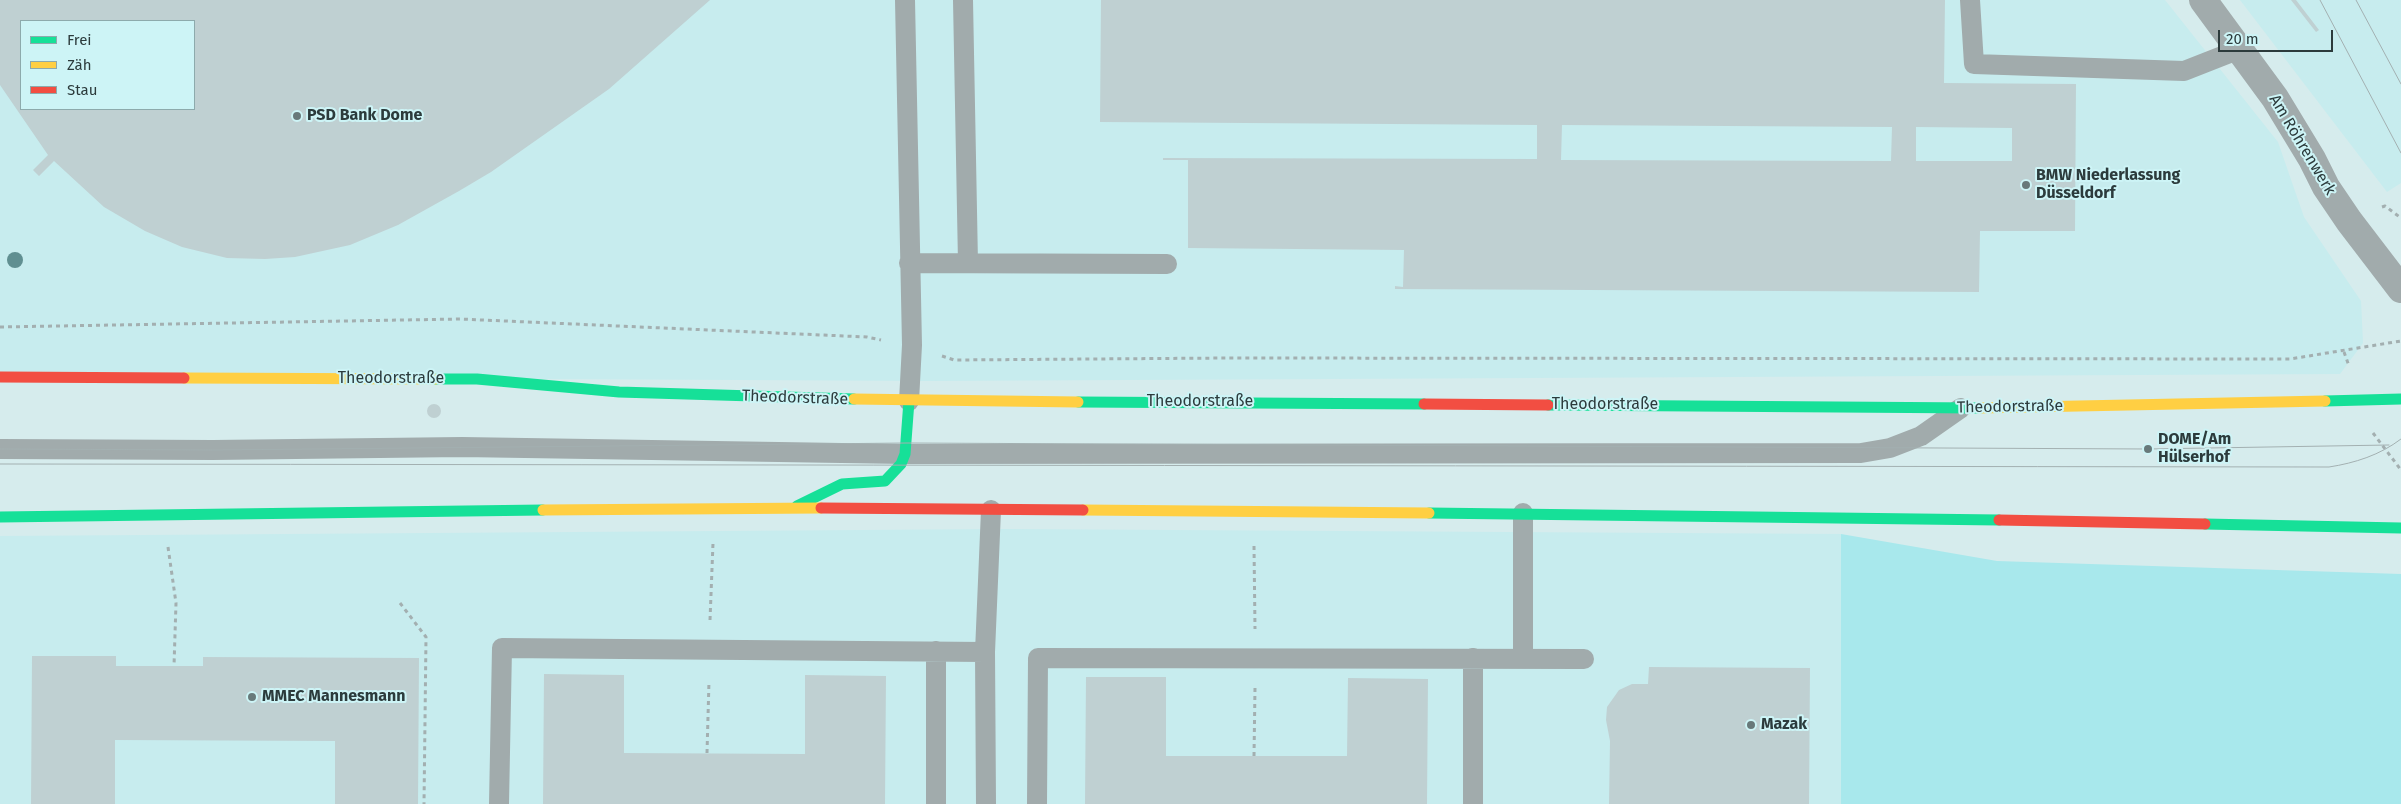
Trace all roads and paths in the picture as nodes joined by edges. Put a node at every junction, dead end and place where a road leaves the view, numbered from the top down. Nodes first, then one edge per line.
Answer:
1 (905, 0) edge
2 (964, 0) edge
3 (1970, 0) edge
4 (2203, 0) edge
5 (2240, 49) junction
6 (2385, 206) dead end
7 (2401, 218) edge
8 (909, 262) junction
9 (968, 263) junction
10 (1167, 264) dead end
11 (2401, 289) edge
12 (0, 327) edge
13 (2401, 341) edge
14 (912, 346) junction
15 (0, 377) edge
16 (2401, 400) edge
17 (909, 401) junction
18 (1961, 408) junction
19 (2375, 438) dead end
20 (0, 449) edge
21 (905, 454) junction
22 (2401, 470) edge
23 (793, 508) junction
24 (990, 510) junction
25 (1523, 513) junction
26 (163, 514) junction
27 (0, 517) edge
28 (2401, 528) edge
29 (400, 603) dead end
30 (936, 651) junction
31 (986, 652) junction
32 (1473, 658) junction
33 (1524, 658) junction
34 (1584, 659) dead end
35 (174, 666) dead end
36 (424, 804) edge
37 (500, 804) edge
38 (936, 804) edge
39 (986, 804) edge
40 (1038, 804) edge
41 (1473, 804) edge

1 - 8 lane
2 - 9 lane
3 - 5 lane
4 - 5 street, Am Röhrenwerk
5 - 11 street, Am Röhrenwerk
6 - 7 path
8 - 9 lane
8 - 14 lane
9 - 10 lane
12 - 14 path
13 - 14 path
14 - 17 lane
15 - 17 main road, Theodorstraße
16 - 18 main road, Theodorstraße
17 - 18 main road, Theodorstraße
17 - 21 main road
18 - 21 lane
19 - 22 path
20 - 21 lane
21 - 23 main road
23 - 24 main road
23 - 26 main road
24 - 25 main road
24 - 31 lane
25 - 28 main road
25 - 33 lane
26 - 27 main road
26 - 35 path
29 - 36 path
30 - 31 lane
30 - 37 lane
30 - 38 lane
31 - 39 lane
32 - 33 lane
32 - 40 lane
32 - 41 lane
33 - 34 lane

